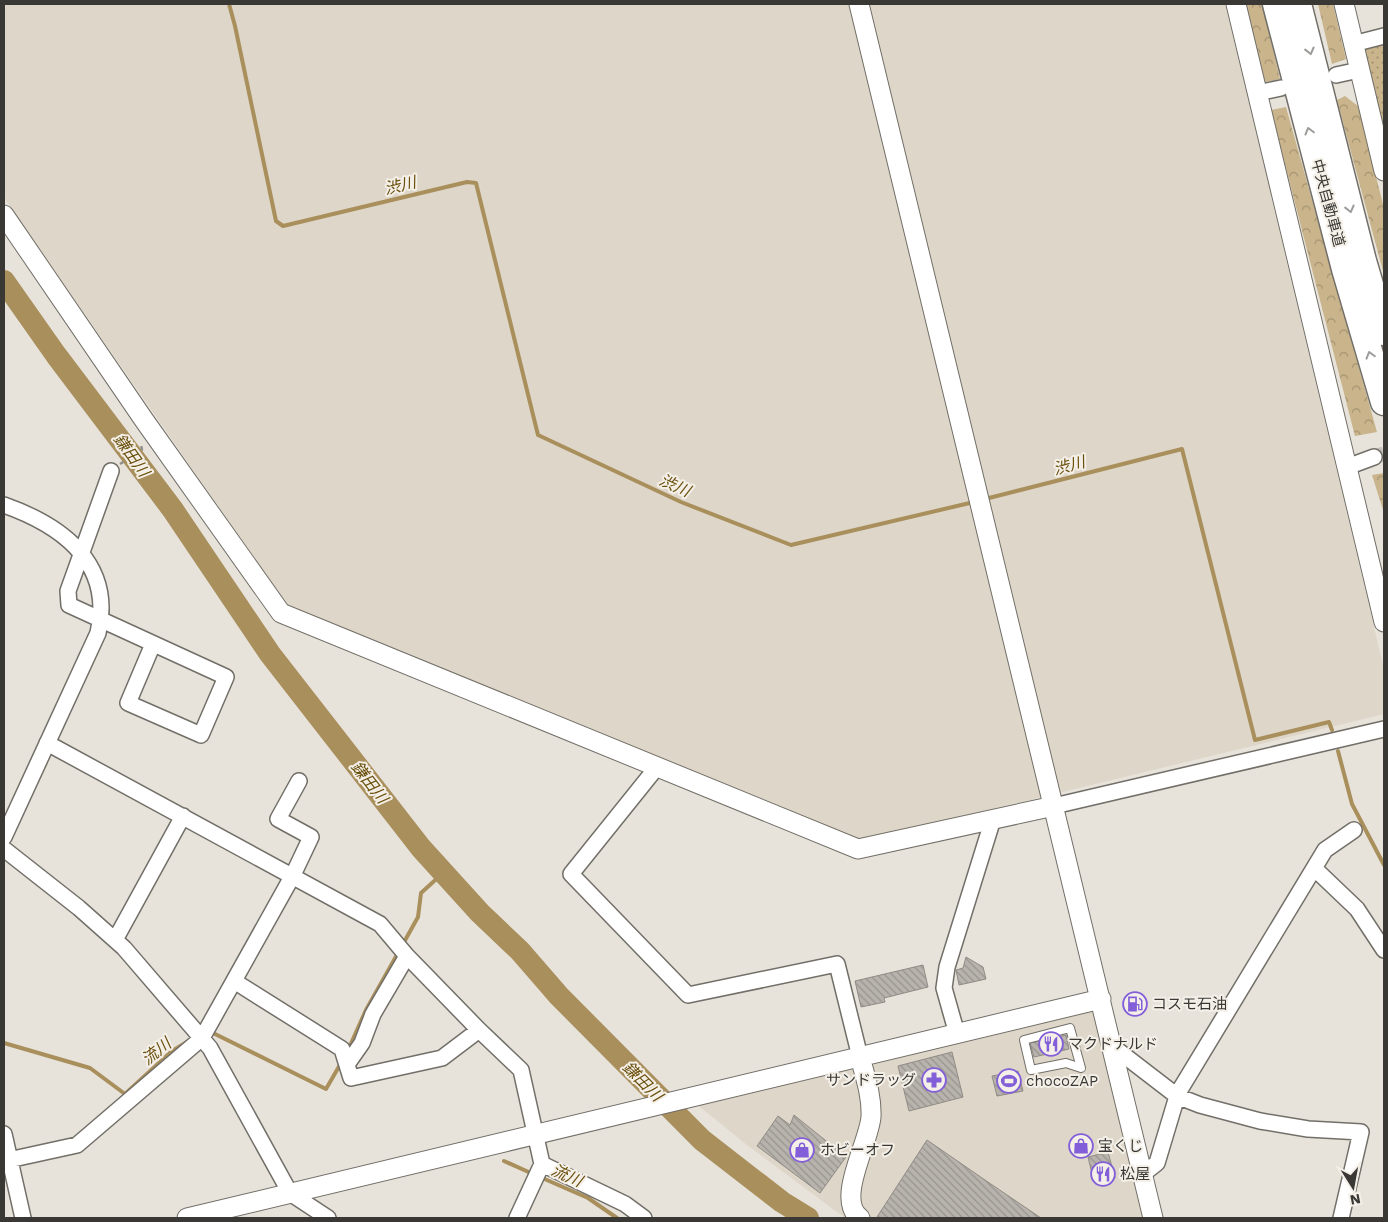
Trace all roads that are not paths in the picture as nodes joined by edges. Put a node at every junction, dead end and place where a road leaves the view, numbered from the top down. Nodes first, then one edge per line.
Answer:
1 (859, 4) edge
2 (1236, 4) edge
3 (1276, 4) edge
4 (1298, 4) edge
5 (1344, 4) edge
6 (1384, 36) edge
7 (1353, 44) junction
8 (1359, 70) junction
9 (1336, 76) dead end
10 (1281, 88) dead end
11 (1257, 93) junction
12 (1384, 171) edge
13 (4, 215) edge
14 (1384, 332) edge
15 (1384, 402) edge
16 (1374, 457) tunnel mouth
17 (1347, 467) junction
18 (111, 471) road end
19 (4, 505) edge
20 (81, 551) junction
21 (101, 620) junction
22 (1384, 622) edge
23 (153, 644) junction
24 (1384, 729) edge
25 (47, 743) junction
26 (657, 767) junction
27 (299, 781) dead end
28 (1054, 806) junction
29 (183, 816) junction
30 (993, 819) junction
31 (1354, 830) dead end
32 (4, 836) edge
33 (4, 849) edge
34 (1314, 868) junction
35 (293, 876) junction
36 (115, 940) junction
37 (1384, 950) edge
38 (407, 956) junction
39 (234, 981) junction
40 (1101, 999) junction
41 (479, 1030) junction
42 (957, 1034) junction
43 (202, 1038) junction
44 (1112, 1046) junction
45 (860, 1057) junction
46 (348, 1063) junction
47 (1081, 1068) joint
48 (1177, 1096) junction
49 (4, 1134) edge
50 (535, 1134) junction
51 (7, 1160) edge
52 (542, 1164) junction
53 (1143, 1174) junction
54 (290, 1193) junction
55 (238, 1212) edge
56 (851, 1214) edge
57 (23, 1218) edge
58 (187, 1218) edge
59 (328, 1218) edge
60 (517, 1218) edge
61 (644, 1218) edge
62 (1153, 1218) edge
63 (1341, 1218) edge

1 - 28 street
2 - 11 street
15 -> 3 highway, 中央自動車道
4 -> 14 highway, 中央自動車道
5 - 7 street
6 - 7 street
7 - 8 street
8 - 9 street
8 - 12 street
10 - 11 street
11 - 17 street
13 - 26 street
16 - 17 street
17 - 22 street
18 - 20 street
19 - 20 street
20 - 21 street
20 - 21 street
21 - 23 street
21 - 25 street
23 - 23 street
24 - 28 street
25 - 29 street
25 - 32 street
26 - 30 street
26 - 45 street
27 - 35 street
28 - 30 street
28 - 40 street
29 - 35 street
29 - 36 street
30 - 42 street
31 - 34 street
33 - 36 street
34 - 37 street
34 - 48 street
35 - 38 street
35 - 39 street
36 - 43 street
38 - 41 street
38 - 46 street
39 - 43 street
39 - 46 street
40 - 42 street
40 - 44 street
41 - 46 street
41 - 50 street
42 - 45 street
43 - 51 street
43 - 54 street
44 - 48 street
44 - 53 street
45 - 50 street
45 - 56 street
47 - 47 lane
48 - 53 street
48 - 63 street
49 - 51 street
50 - 52 street
50 - 54 street
51 - 57 street
52 - 60 street
52 - 61 street
53 - 62 street
54 - 55 street
54 - 59 street
55 - 58 street

